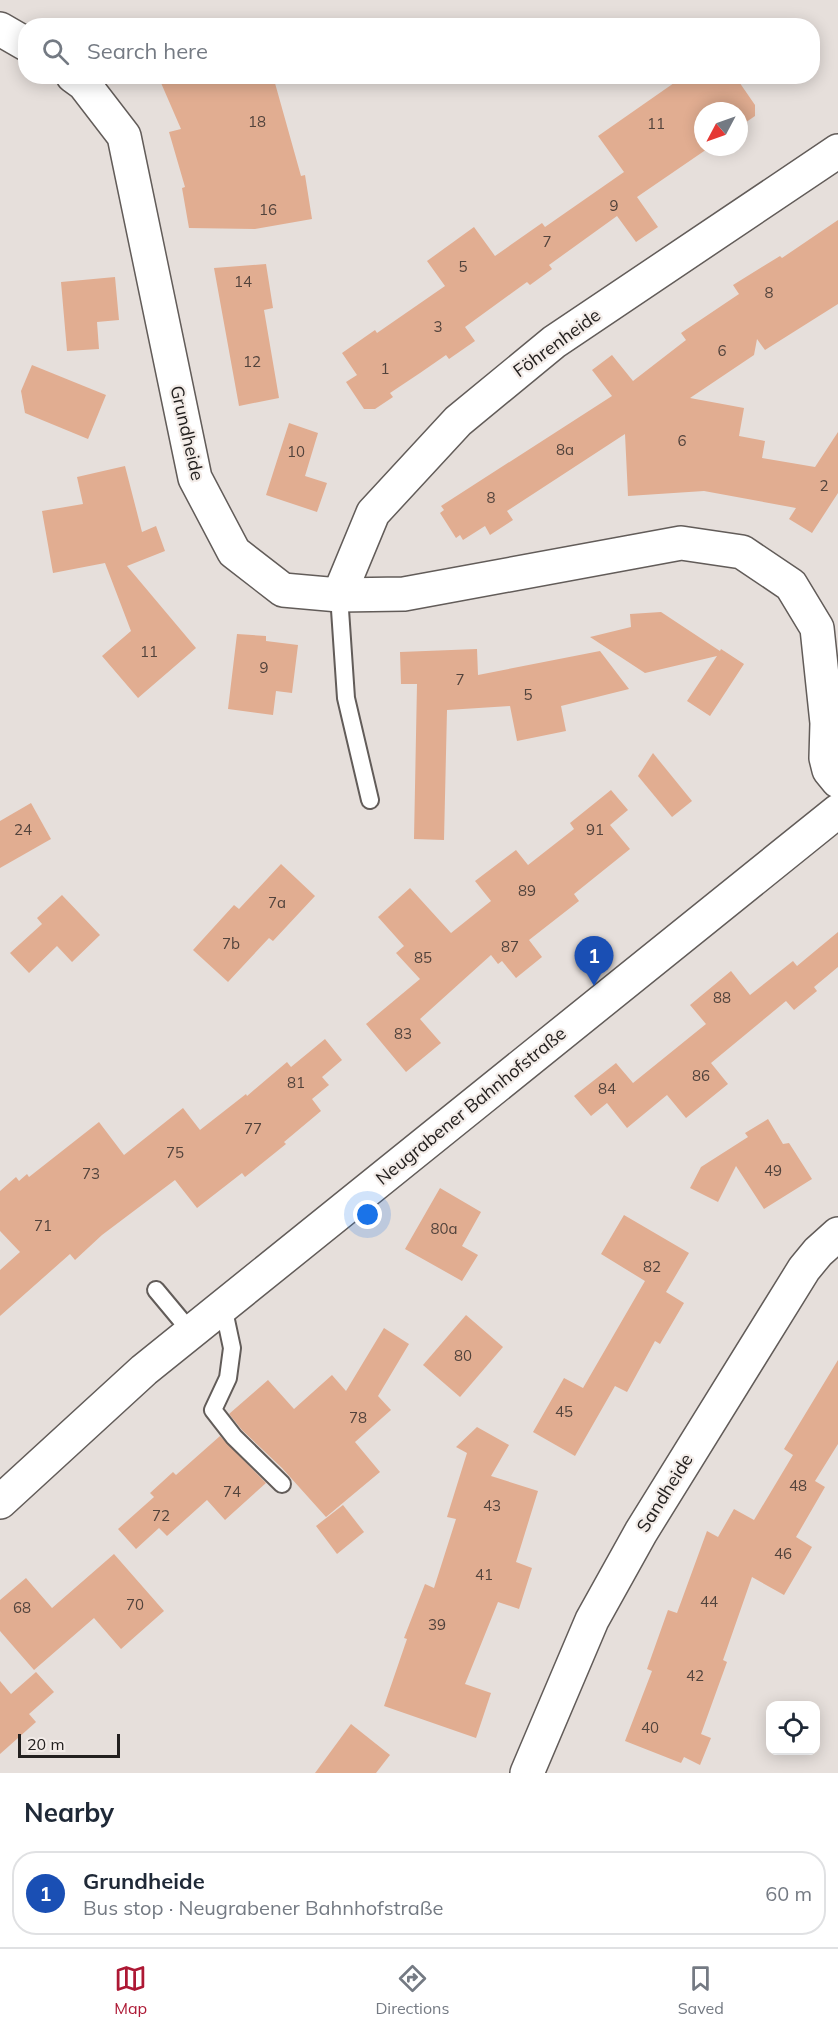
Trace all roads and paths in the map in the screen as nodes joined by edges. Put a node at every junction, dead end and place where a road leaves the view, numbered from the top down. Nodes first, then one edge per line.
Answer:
1 (0, 29) edge
2 (18, 39) edge
3 (84, 84) edge
4 (838, 151) edge
5 (339, 595) junction
6 (838, 781) edge
7 (370, 800) dead end
8 (838, 811) edge
9 (838, 1234) edge
10 (156, 1290) dead end
11 (222, 1306) junction
12 (190, 1332) junction
13 (282, 1484) dead end
14 (0, 1502) edge
15 (527, 1773) edge

1 - 2 street
3 - 5 street, Grundheide
4 - 5 street, Föhrenheide
5 - 6 street, Grundheide
5 - 7 lane
8 - 11 street, Neugrabener Bahnhofstraße
9 - 15 street, Sandheide
10 - 12 lane
11 - 12 street, Neugrabener Bahnhofstraße
11 - 13 lane
12 - 14 street, Neugrabener Bahnhofstraße

